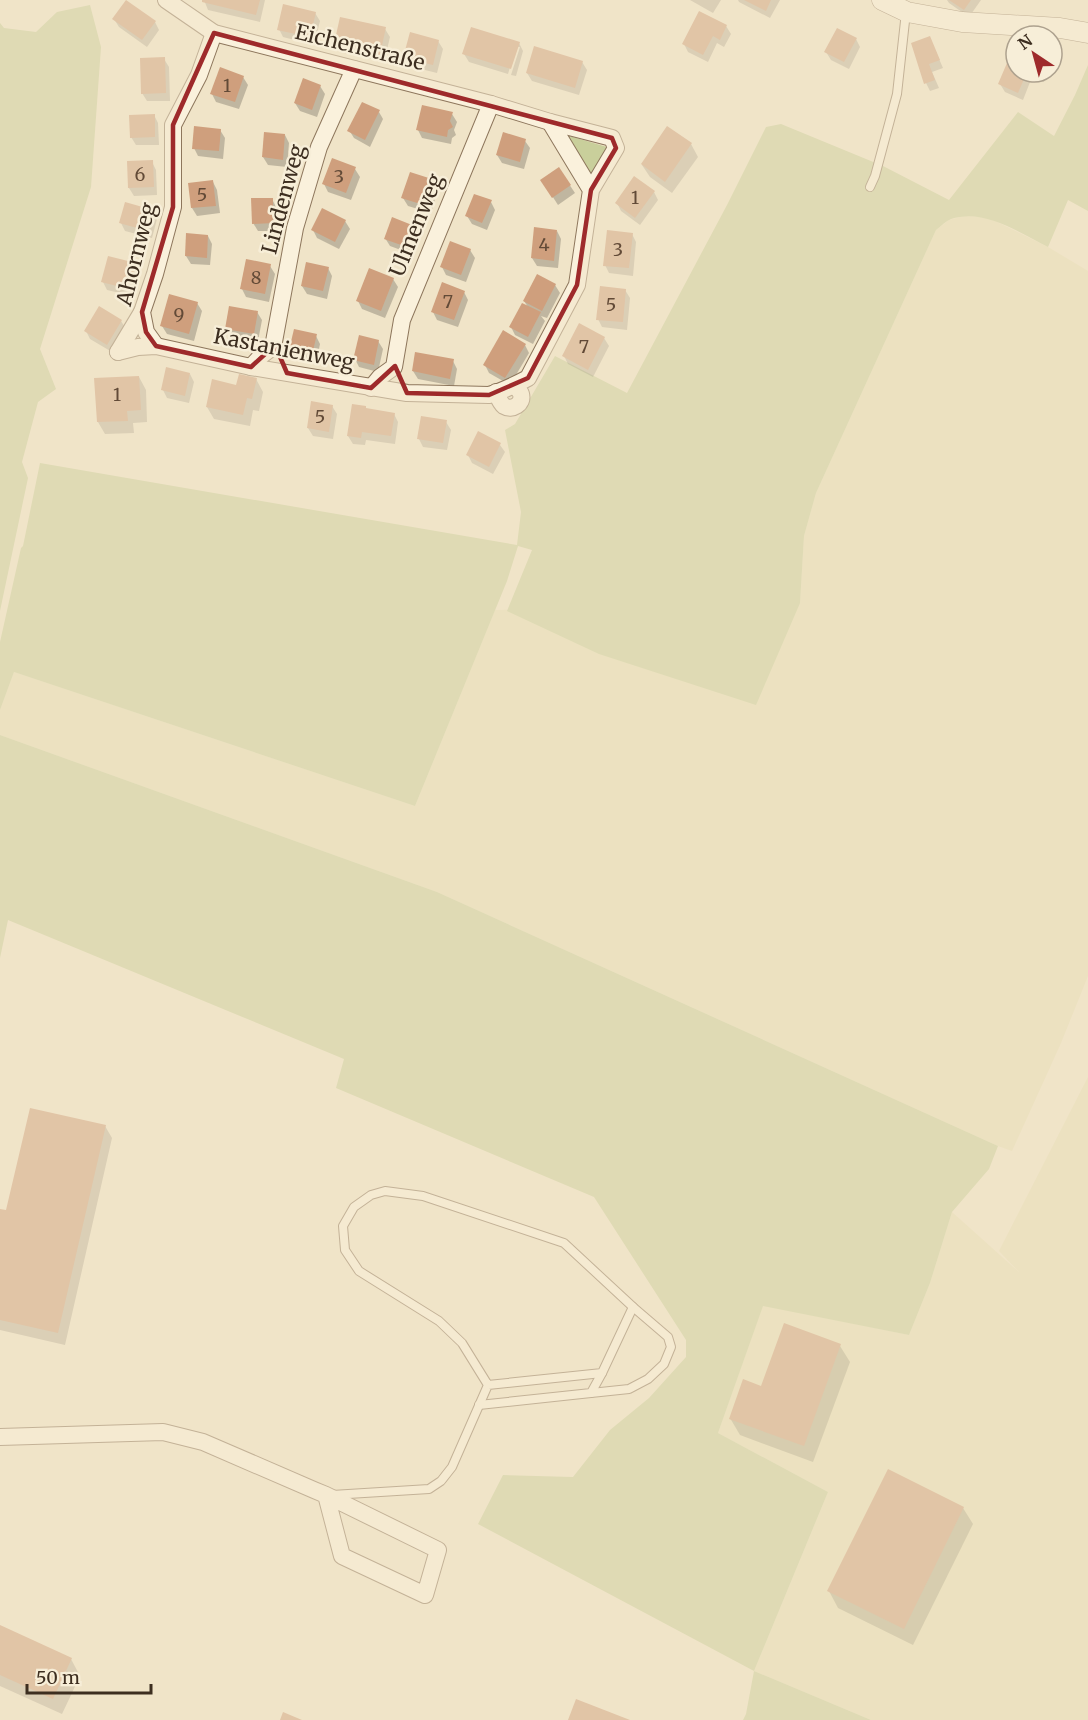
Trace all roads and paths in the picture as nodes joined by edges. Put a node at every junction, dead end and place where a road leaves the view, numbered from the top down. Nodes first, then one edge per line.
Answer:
1 (166, 0) edge
2 (882, 0) edge
3 (906, 12) junction
4 (214, 33) junction
5 (1088, 33) edge
6 (354, 69) junction
7 (491, 104) junction
8 (550, 122) junction
9 (870, 187) dead end
10 (591, 190) junction
11 (142, 312) junction
12 (156, 346) junction
13 (273, 347) junction
14 (252, 367) junction
15 (394, 367) junction
16 (287, 373) junction
17 (371, 388) junction
18 (407, 393) junction
19 (633, 1307) junction
20 (602, 1373) junction
21 (488, 1385) junction
22 (591, 1393) junction
23 (480, 1405) junction
24 (0, 1437) edge
25 (326, 1496) junction

1 - 4 street, Eichenstraße
2 - 3 street
3 - 5 street
3 - 9 lane
4 - 6 street, Eichenstraße
4 - 11 street, Ahornweg
6 - 7 street, Eichenstraße
6 - 13 street, Lindenweg
7 - 8 street, Eichenstraße
7 - 15 street, Ulmenweg
8 - 10 street
8 - 10 street, Eichenstraße
10 - 18 street, Kastanienweg
11 - 12 street, Ahornweg
11 - 12 street, Kastanienweg
12 - 14 street, Kastanienweg
13 - 14 street
13 - 16 street
14 - 16 street, Kastanienweg
15 - 17 street
15 - 18 street
16 - 17 street, Kastanienweg
17 - 18 street, Kastanienweg
19 - 20 lane
19 - 21 lane
19 - 22 lane
20 - 21 lane
20 - 22 lane
21 - 23 lane
22 - 23 lane
23 - 25 lane
24 - 25 street
25 - 25 street

